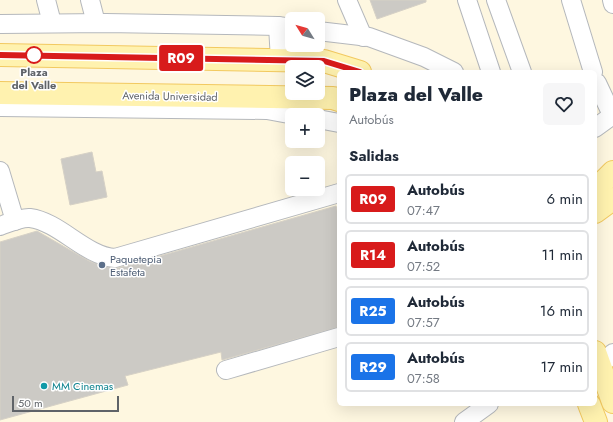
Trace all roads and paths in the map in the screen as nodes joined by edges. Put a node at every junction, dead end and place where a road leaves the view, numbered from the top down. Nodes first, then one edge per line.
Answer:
1 (46, 0) edge
2 (90, 0) edge
3 (337, 0) edge
4 (347, 0) edge
5 (467, 0) edge
6 (496, 0) edge
7 (571, 0) edge
8 (612, 0) edge
9 (613, 4) edge
10 (52, 23) junction
11 (96, 23) junction
12 (0, 24) edge
13 (285, 27) edge
14 (325, 32) edge
15 (357, 36) junction
16 (0, 55) edge
17 (280, 60) junction
18 (353, 70) edge
19 (450, 70) edge
20 (490, 70) edge
21 (521, 70) edge
22 (592, 70) edge
23 (597, 83) edge
24 (0, 93) edge
25 (337, 99) edge
26 (0, 107) edge
27 (281, 107) edge
28 (613, 115) edge
29 (325, 121) edge
30 (337, 123) edge
31 (597, 127) edge
32 (0, 171) edge
33 (613, 172) edge
34 (597, 188) edge
35 (337, 194) edge
36 (613, 199) edge
37 (597, 211) edge
38 (8, 224) edge
39 (337, 338) edge
40 (603, 357) edge
41 (226, 370) dead end
42 (613, 402) edge
43 (485, 406) edge
44 (590, 406) edge
45 (464, 422) edge
46 (596, 422) edge

1 - 10 street
2 - 11 street
3 - 15 street
4 - 15 street
5 - 20 street
6 - 21 street
7 - 22 street
8 - 9 street
10 - 11 street
10 - 12 street
11 - 13 street
13 - 17 street
14 - 15 street
15 - 19 street
16 - 17 main road
17 - 18 main road
23 - 28 street
24 - 27 main road, Avenida Universidad
25 - 27 main road, Avenida Universidad
26 - 27 street
28 - 31 street
29 - 30 street
32 - 38 street
33 - 34 main road
35 - 38 street
36 - 37 main road
39 - 41 street
40 - 42 main road
43 - 45 street
44 - 46 main road

